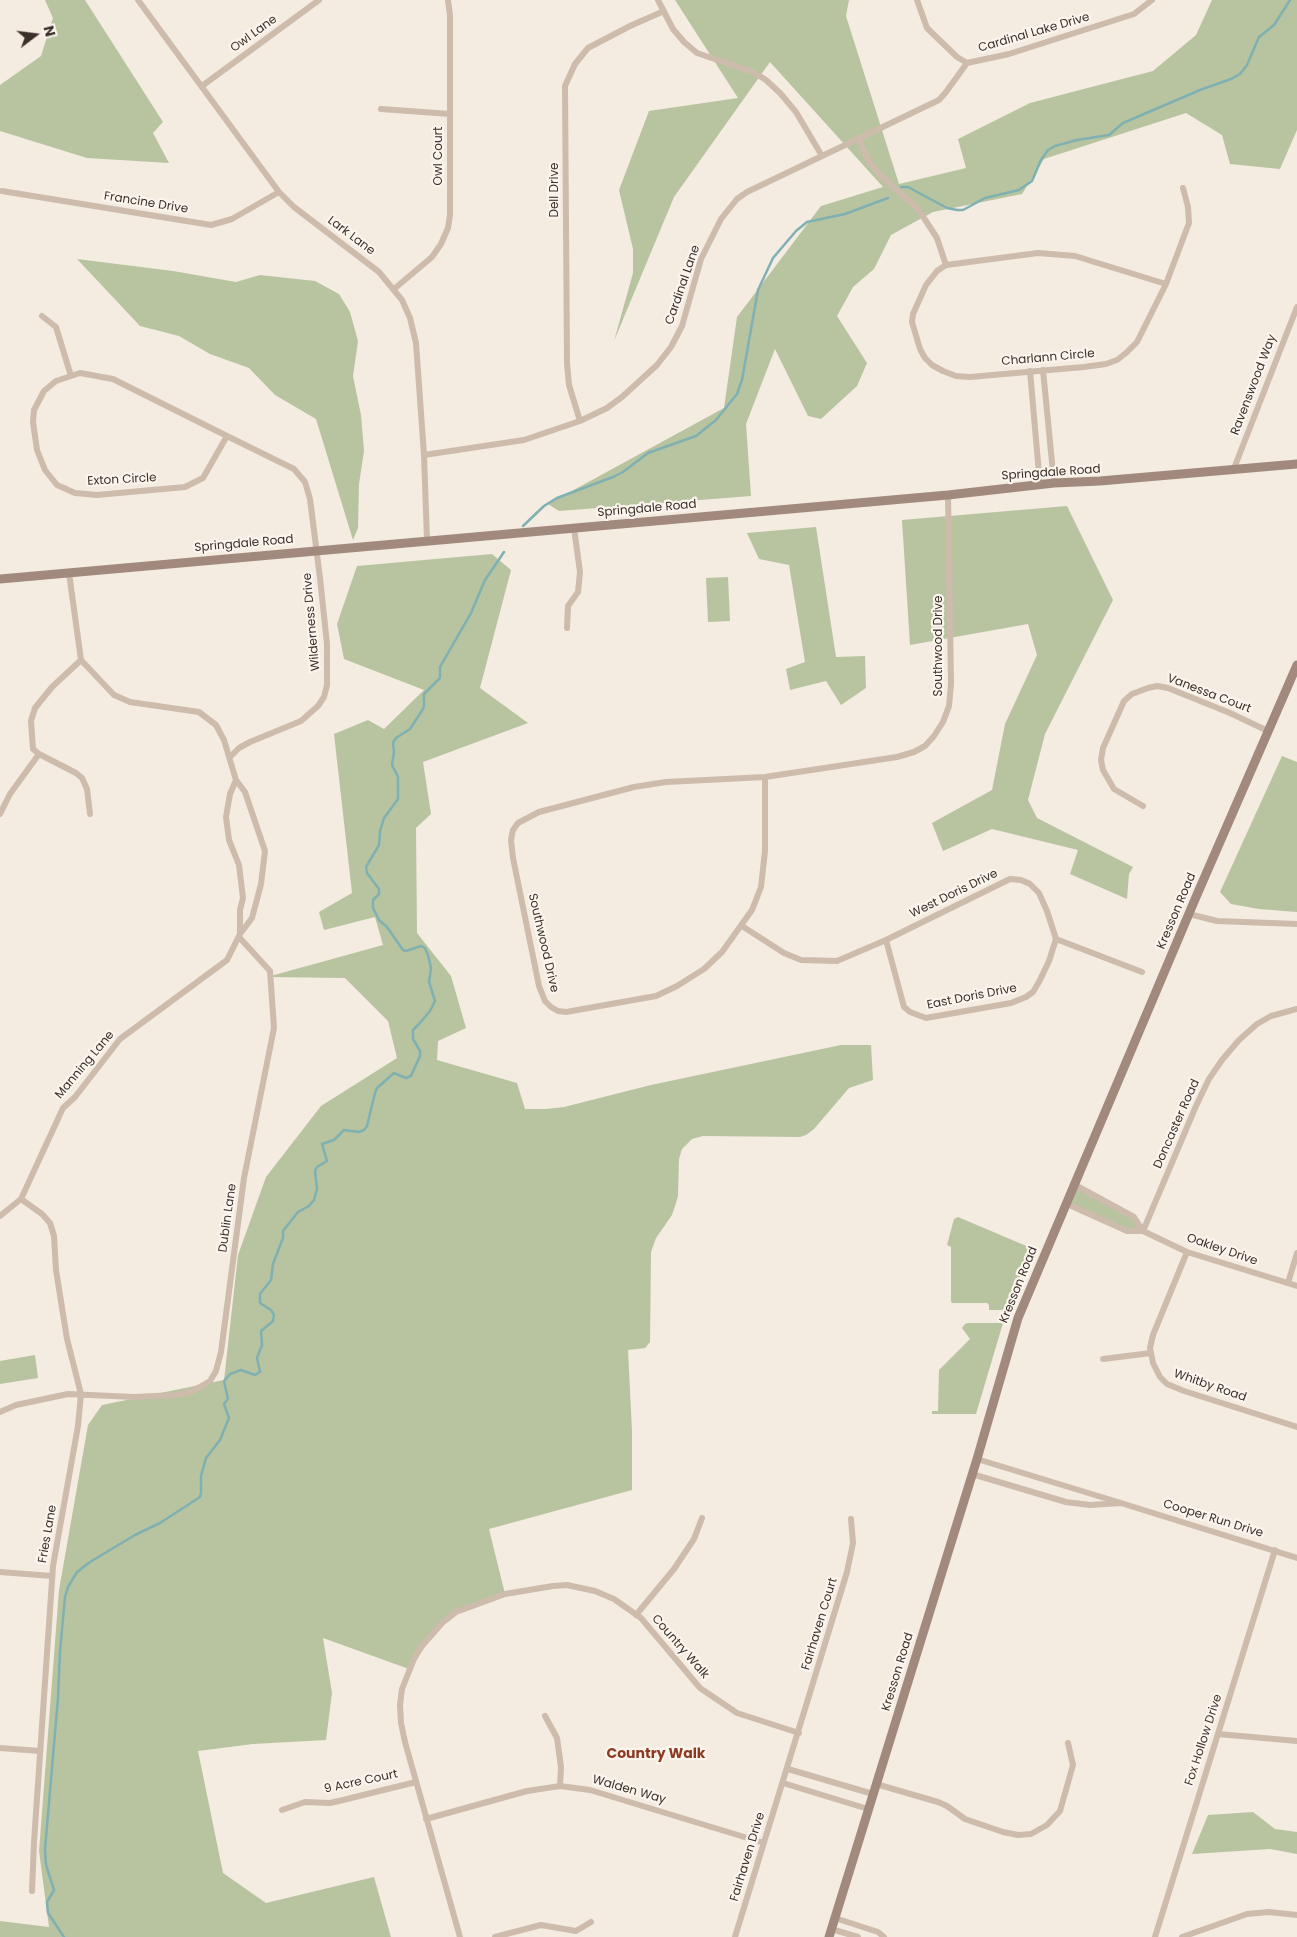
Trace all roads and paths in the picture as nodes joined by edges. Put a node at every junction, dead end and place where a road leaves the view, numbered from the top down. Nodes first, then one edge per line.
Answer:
1 (138, 0) edge
2 (319, 0) edge
3 (448, 0) edge
4 (658, 0) edge
5 (917, 0) edge
6 (1152, 0) edge
7 (664, 11) junction
8 (967, 63) junction
9 (202, 86) junction
10 (381, 109) dead end
11 (450, 114) junction
12 (858, 138) junction
13 (822, 156) junction
14 (1183, 188) dead end
15 (2, 190) dead end
16 (278, 192) junction
17 (946, 265) junction
18 (1166, 284) junction
19 (394, 289) junction
20 (1297, 306) edge
21 (42, 316) dead end
22 (1043, 370) junction
23 (1030, 371) junction
24 (72, 376) junction
25 (580, 421) junction
26 (227, 436) junction
27 (424, 455) junction
28 (1297, 464) edge
29 (1233, 471) junction
30 (1054, 483) junction
31 (1040, 484) junction
32 (948, 495) junction
33 (574, 528) junction
34 (427, 540) junction
35 (317, 550) junction
36 (69, 573) junction
37 (0, 579) edge
38 (567, 628) dead end
39 (81, 660) junction
40 (1297, 665) edge
41 (1268, 731) junction
42 (39, 754) junction
43 (230, 757) junction
44 (765, 778) junction
45 (236, 780) junction
46 (1144, 806) dead end
47 (0, 814) edge
48 (90, 814) dead end
49 (1188, 914) junction
50 (1297, 924) edge
51 (742, 926) junction
52 (239, 935) junction
53 (1056, 939) junction
54 (886, 940) junction
55 (1142, 972) dead end
56 (1297, 1009) edge
57 (1075, 1185) junction
58 (21, 1199) junction
59 (1067, 1204) junction
60 (0, 1216) edge
61 (1143, 1231) junction
62 (1186, 1252) junction
63 (1297, 1253) edge
64 (1288, 1283) junction
65 (1297, 1286) edge
66 (1151, 1353) junction
67 (1103, 1359) dead end
68 (80, 1394) junction
69 (0, 1412) edge
70 (1297, 1427) edge
71 (977, 1459) junction
72 (972, 1474) junction
73 (1121, 1504) junction
74 (702, 1518) dead end
75 (851, 1519) dead end
76 (1275, 1550) junction
77 (1297, 1558) edge
78 (0, 1572) edge
79 (52, 1576) junction
80 (636, 1615) junction
81 (545, 1716) dead end
82 (799, 1733) junction
83 (1218, 1734) junction
84 (1297, 1741) edge
85 (1068, 1743) dead end
86 (0, 1748) edge
87 (40, 1751) junction
88 (788, 1769) junction
89 (416, 1782) junction
90 (783, 1783) junction
91 (876, 1784) junction
92 (560, 1786) junction
93 (873, 1794) junction
94 (868, 1809) junction
95 (282, 1810) dead end
96 (426, 1819) junction
97 (764, 1843) junction
98 (32, 1891) dead end
99 (1297, 1915) edge
100 (835, 1918) junction
101 (591, 1922) dead end
102 (830, 1933) edge
103 (460, 1937) edge
104 (495, 1937) edge
105 (735, 1937) edge
106 (858, 1937) edge
107 (884, 1937) edge
108 (1155, 1937) edge
109 (1182, 1937) edge

1 - 9 street, Lark Lane
2 - 9 street, Owl Lane
3 - 11 street, Owl Court
4 - 7 street
5 - 8 street, Cardinal Lake Drive
6 - 8 street, Cardinal Lake Drive
7 - 13 street
7 - 25 street, Dell Drive
8 - 12 street, Cardinal Lane
9 - 16 street, Lark Lane
10 - 11 street
11 - 19 street, Owl Court
12 - 13 street, Cardinal Lane
12 - 17 street
13 - 25 street, Cardinal Lane
14 - 18 street, Charlann Circle
15 - 16 street, Francine Drive
16 - 19 street, Lark Lane
17 - 18 street
17 - 23 street, Charlann Circle
18 - 22 street, Charlann Circle
19 - 27 street, Lark Lane
20 - 29 street, Ravenswood Way
21 - 24 street
22 - 23 street, Charlann Circle
22 - 30 street
23 - 31 street
24 - 26 street, Exton Circle
24 - 26 street, Exton Circle
25 - 27 street, Cardinal Lane
26 - 35 street, Exton Circle
27 - 34 street, Lark Lane
28 - 29 street, Springdale Road
29 - 30 street, Springdale Road
30 - 31 street, Springdale Road
31 - 32 street, Springdale Road
32 - 33 street, Springdale Road
32 - 44 street, Southwood Drive
33 - 34 street, Springdale Road
33 - 38 street
34 - 35 street, Springdale Road
35 - 36 street, Springdale Road
35 - 43 street, Wilderness Drive
36 - 37 street, Springdale Road
36 - 39 street
39 - 42 street
39 - 43 street, Manning Lane
40 - 41 street, Kresson Road
41 - 46 street, Vanessa Court
41 - 49 street, Kresson Road
42 - 47 street
42 - 48 street
43 - 45 street, Manning Lane
44 - 51 street, Southwood Drive
44 - 51 street, Southwood Drive
45 - 52 street, Manning Lane
45 - 52 street, Manning Lane
49 - 50 street
49 - 57 street, Kresson Road
51 - 54 street
52 - 58 street, Manning Lane
52 - 68 street, Dublin Lane
53 - 54 street, West Doris Drive
53 - 54 street, East Doris Drive
53 - 55 street
56 - 61 street, Doncaster Road
57 - 59 street, Kresson Road
57 - 61 street
58 - 60 street, Manning Lane
58 - 68 street, Fries Lane
59 - 61 street
59 - 71 street, Kresson Road
61 - 62 street, Oakley Drive
62 - 64 street, Oakley Drive
62 - 66 street, Whitby Road
63 - 64 street
64 - 65 street, Oakley Drive
66 - 67 street
66 - 70 street, Whitby Road
68 - 69 street, Dublin Lane
68 - 79 street, Fries Lane
71 - 72 street, Kresson Road
71 - 73 street, Cooper Run Drive
72 - 73 street, Cooper Run Drive
72 - 91 street, Kresson Road
73 - 76 street, Cooper Run Drive
74 - 80 street
75 - 82 street, Fairhaven Court
76 - 77 street, Cooper Run Drive
76 - 83 street, Fox Hollow Drive
78 - 79 street
79 - 87 street, Fries Lane
80 - 82 street, Country Walk
80 - 89 street, Country Walk
81 - 92 street
82 - 88 street
83 - 84 street
83 - 108 street, Fox Hollow Drive
85 - 91 street
86 - 87 street
87 - 98 street, Fries Lane
88 - 90 street
88 - 93 street
89 - 95 street, 9 Acre Court
89 - 96 street, Country Walk
90 - 94 street
90 - 97 street, Fairhaven Drive
91 - 93 street, Kresson Road
92 - 96 street, Walden Way
92 - 97 street, Walden Way
93 - 94 street, Kresson Road
94 - 100 street, Kresson Road
96 - 103 street, Country Walk
97 - 105 street, Fairhaven Drive
99 - 109 street
100 - 102 street, Kresson Road
100 - 107 street
101 - 104 street
102 - 106 street

